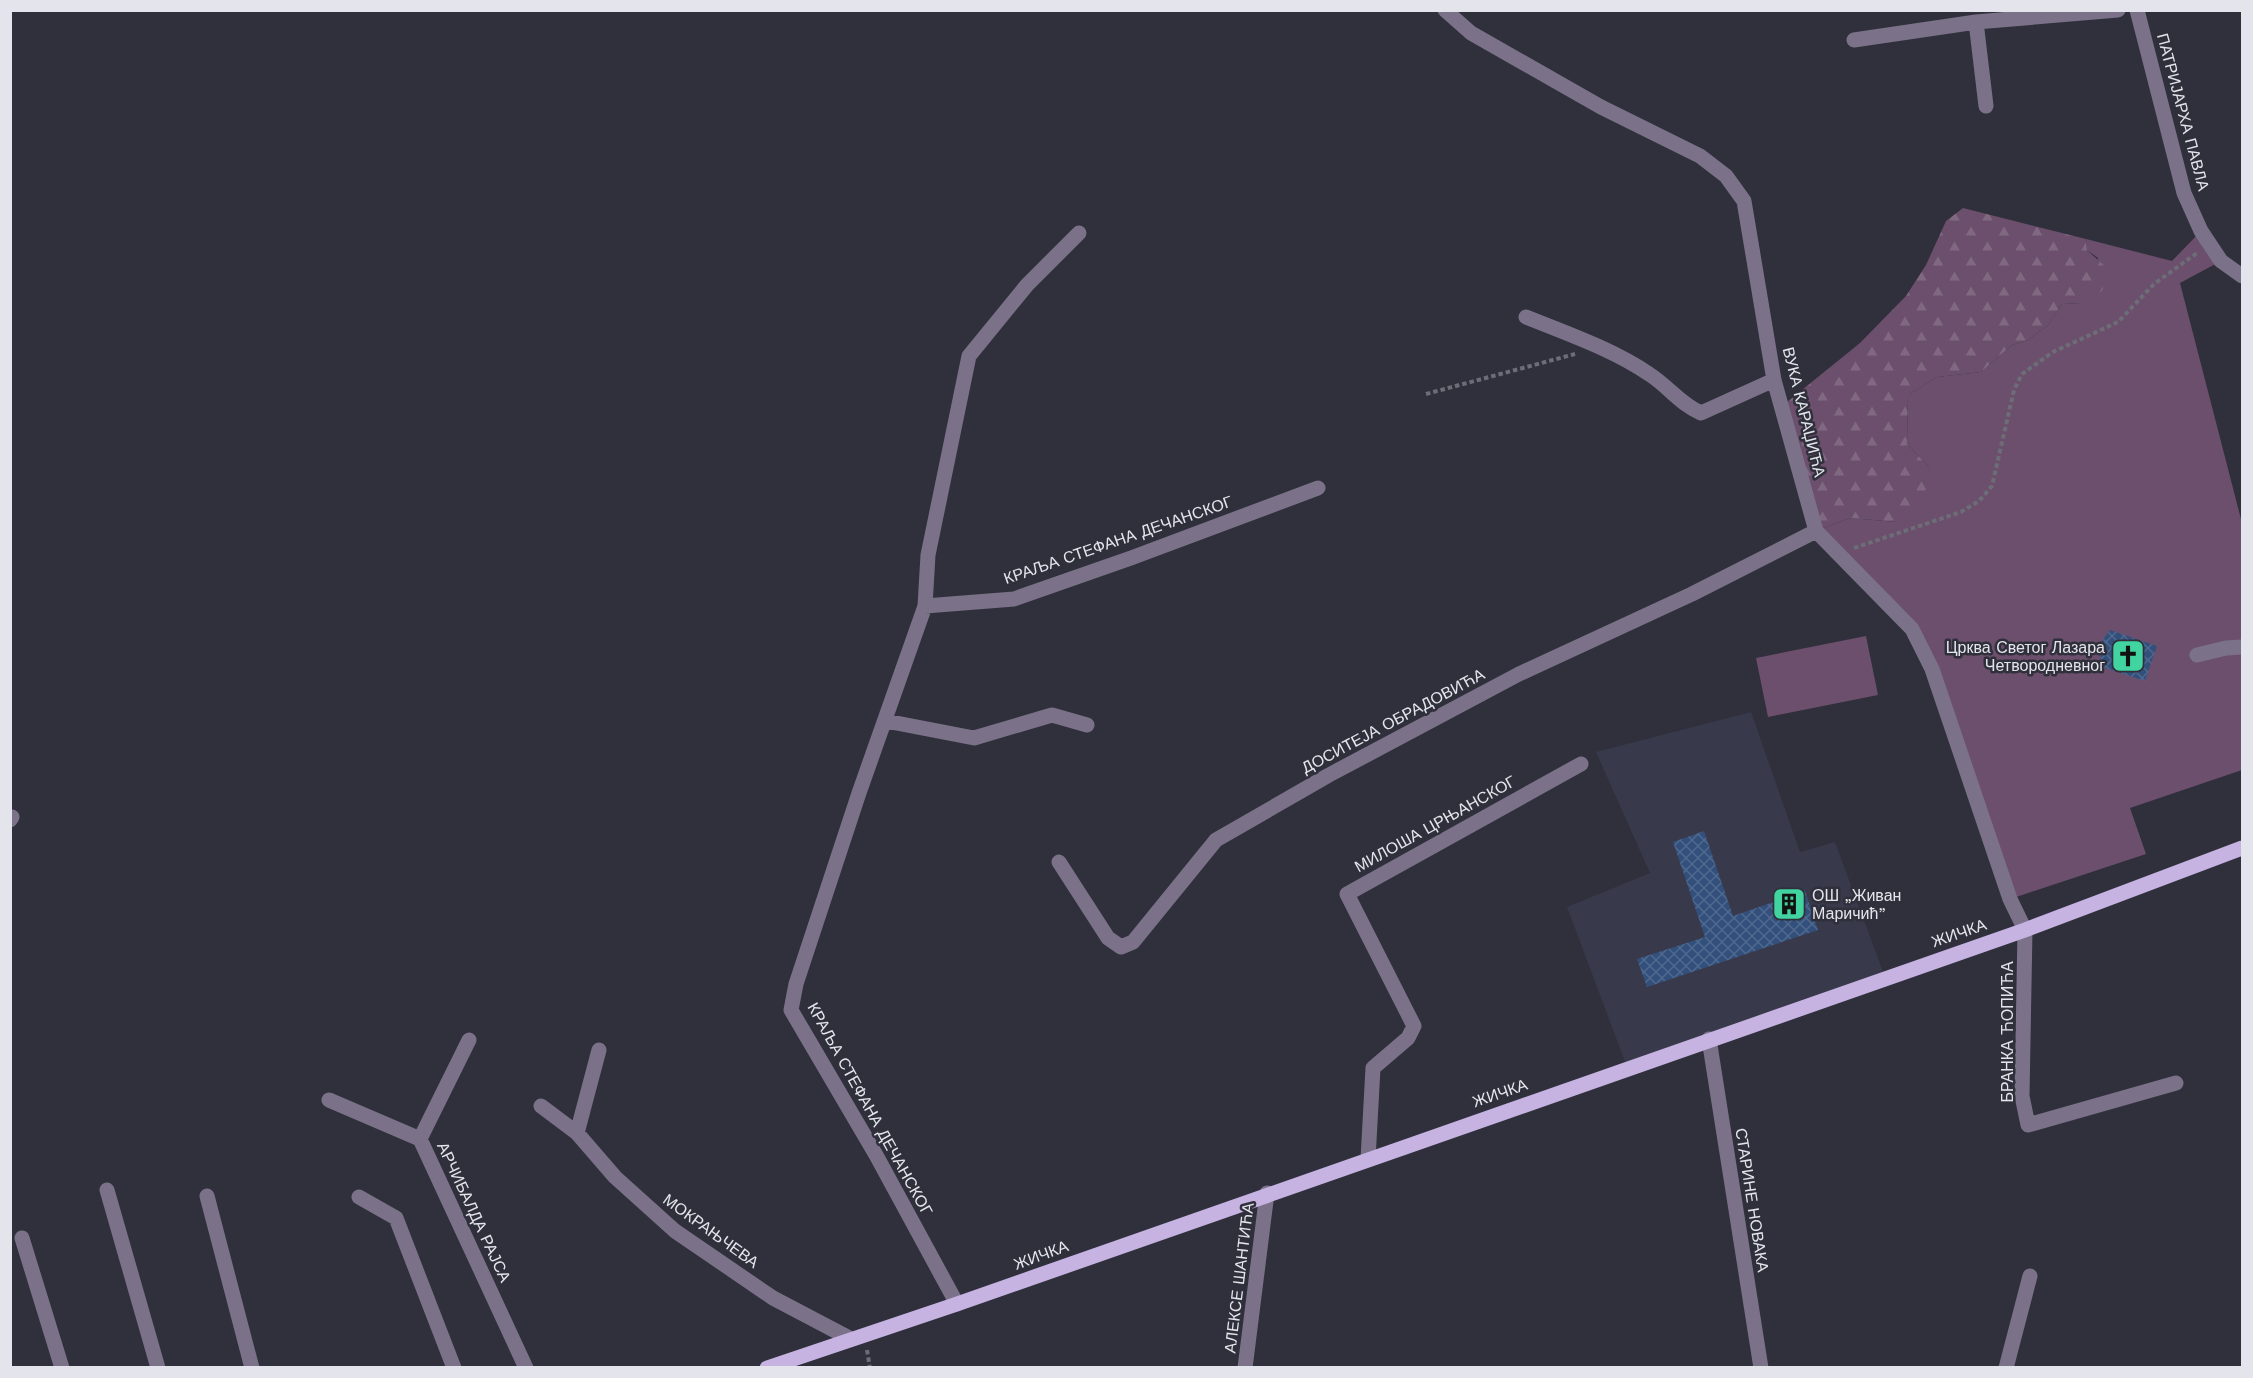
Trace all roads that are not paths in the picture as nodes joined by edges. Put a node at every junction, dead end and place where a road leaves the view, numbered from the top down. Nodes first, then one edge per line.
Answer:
1 (1445, 10) edge
2 (2118, 10) edge
3 (2137, 10) edge
4 (1976, 22) junction
5 (1854, 40) dead end
6 (1986, 106) dead end
7 (1079, 233) dead end
8 (2242, 276) edge
9 (1526, 317) dead end
10 (1774, 380) junction
11 (1318, 488) dead end
12 (1816, 531) junction
13 (925, 606) junction
14 (2242, 647) edge
15 (2197, 655) dead end
16 (886, 721) junction
17 (1087, 725) dead end
18 (1581, 764) dead end
19 (2242, 848) edge
20 (1059, 862) dead end
21 (2025, 930) junction
22 (1709, 1038) junction
23 (469, 1040) dead end
24 (599, 1050) dead end
25 (2176, 1083) dead end
26 (329, 1100) dead end
27 (542, 1106) dead end
28 (577, 1133) junction
29 (420, 1139) junction
30 (1368, 1159) junction
31 (107, 1190) dead end
32 (1267, 1193) junction
33 (207, 1196) dead end
34 (359, 1197) dead end
35 (22, 1238) dead end
36 (2030, 1276) dead end
37 (957, 1304) junction
38 (1754, 1334) junction
39 (850, 1339) junction
40 (63, 1368) edge
41 (158, 1368) edge
42 (252, 1368) edge
43 (454, 1368) edge
44 (526, 1368) edge
45 (767, 1368) edge
46 (1245, 1368) edge
47 (1753, 1368) edge
48 (1761, 1368) edge
49 (2006, 1368) edge

1 - 10 street, ВУКА КАРАЏИЋА
2 - 4 street
3 - 8 street, ПАТРИЈАРХА ПАВЛА
4 - 5 street
4 - 6 street
7 - 13 street, КРАЉА СТЕФАНА ДЕЧАНСКОГ
9 - 10 street
10 - 12 street, ВУКА КАРАЏИЋА
11 - 13 street, КРАЉА СТЕФАНА ДЕЧАНСКОГ
12 - 20 street, ДОСИТЕЈА ОБРАДОВИЋА
12 - 21 street
13 - 16 street, КРАЉА СТЕФАНА ДЕЧАНСКОГ
14 - 15 street
16 - 17 street
16 - 37 street, КРАЉА СТЕФАНА ДЕЧАНСКОГ
18 - 30 street, МИЛОША ЦРЊАНСКОГ
19 - 21 main road, ЖИЧКА
21 - 22 main road, ЖИЧКА
21 - 25 street, БРАНКА ЋОПИЋА
22 - 30 main road, ЖИЧКА
22 - 38 street, СТАРИНЕ НОВАКА
23 - 29 street, АРЧИБАЛДА РАЈСА
24 - 28 street
26 - 29 street
27 - 28 street, МОКРАЊЧЕВА
28 - 39 street, МОКРАЊЧЕВА
29 - 44 street, АРЧИБАЛДА РАЈСА
30 - 32 main road, ЖИЧКА
31 - 41 street
32 - 37 main road, ЖИЧКА
32 - 46 street, АЛЕКСЕ ШАНТИЋА
33 - 42 street
34 - 43 street
35 - 40 street
36 - 49 street
37 - 39 main road, ЖИЧКА
38 - 47 street
38 - 48 street, СТАРИНЕ НОВАКА
39 - 45 main road, ЖИЧКА

